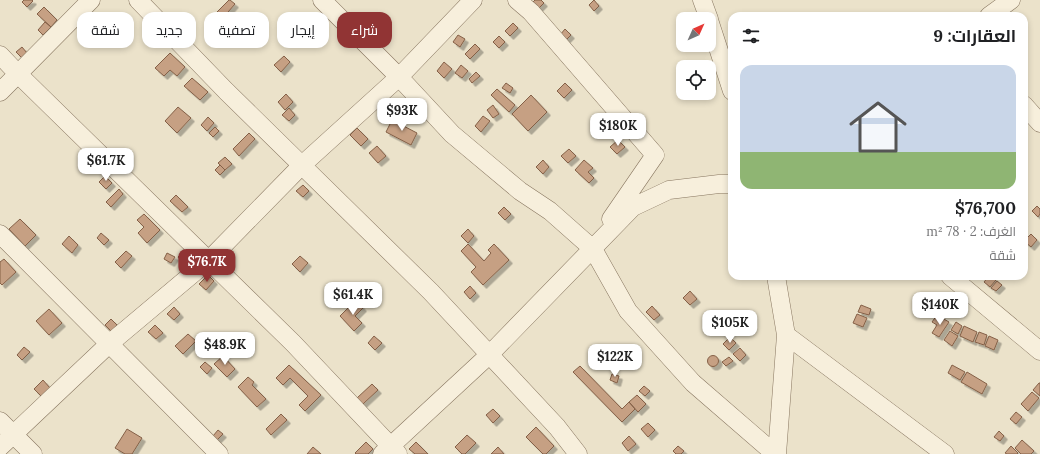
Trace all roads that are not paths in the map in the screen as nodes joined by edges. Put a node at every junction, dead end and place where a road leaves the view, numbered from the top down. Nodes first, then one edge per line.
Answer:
1 (91, 0) edge
2 (138, 0) edge
3 (322, 0) edge
4 (473, 0) edge
5 (517, 0) edge
6 (702, 0) edge
7 (1011, 0) edge
8 (706, 12) edge
9 (994, 12) edge
10 (716, 42) edge
11 (0, 55) edge
12 (18, 74) junction
13 (399, 77) junction
14 (728, 79) edge
15 (0, 92) edge
16 (1028, 110) edge
17 (1040, 123) edge
18 (302, 165) junction
19 (728, 184) edge
20 (0, 234) edge
21 (593, 249) junction
22 (209, 260) junction
23 (777, 280) edge
24 (955, 280) edge
25 (786, 335) junction
26 (109, 344) junction
27 (1040, 351) edge
28 (489, 355) junction
29 (0, 421) edge
30 (14, 435) junction
31 (0, 447) edge
32 (390, 451) edge
33 (33, 454) edge
34 (219, 454) edge
35 (578, 454) edge
36 (776, 454) edge
37 (945, 454) edge

1 - 12 street
2 - 18 street
3 - 13 street
4 - 13 street
5 - 21 street
6 - 8 street
7 - 9 street
10 - 14 street
11 - 12 street
12 - 15 street
12 - 22 street
13 - 18 street
13 - 21 street
16 - 17 street
18 - 22 street
18 - 28 street
19 - 21 street
20 - 26 street
21 - 28 street
21 - 36 street
22 - 26 street
22 - 32 street
23 - 25 street
24 - 27 street
25 - 36 street
25 - 37 street
26 - 30 street
26 - 34 street
28 - 32 street
28 - 35 street
29 - 30 street
30 - 31 street
30 - 33 street

